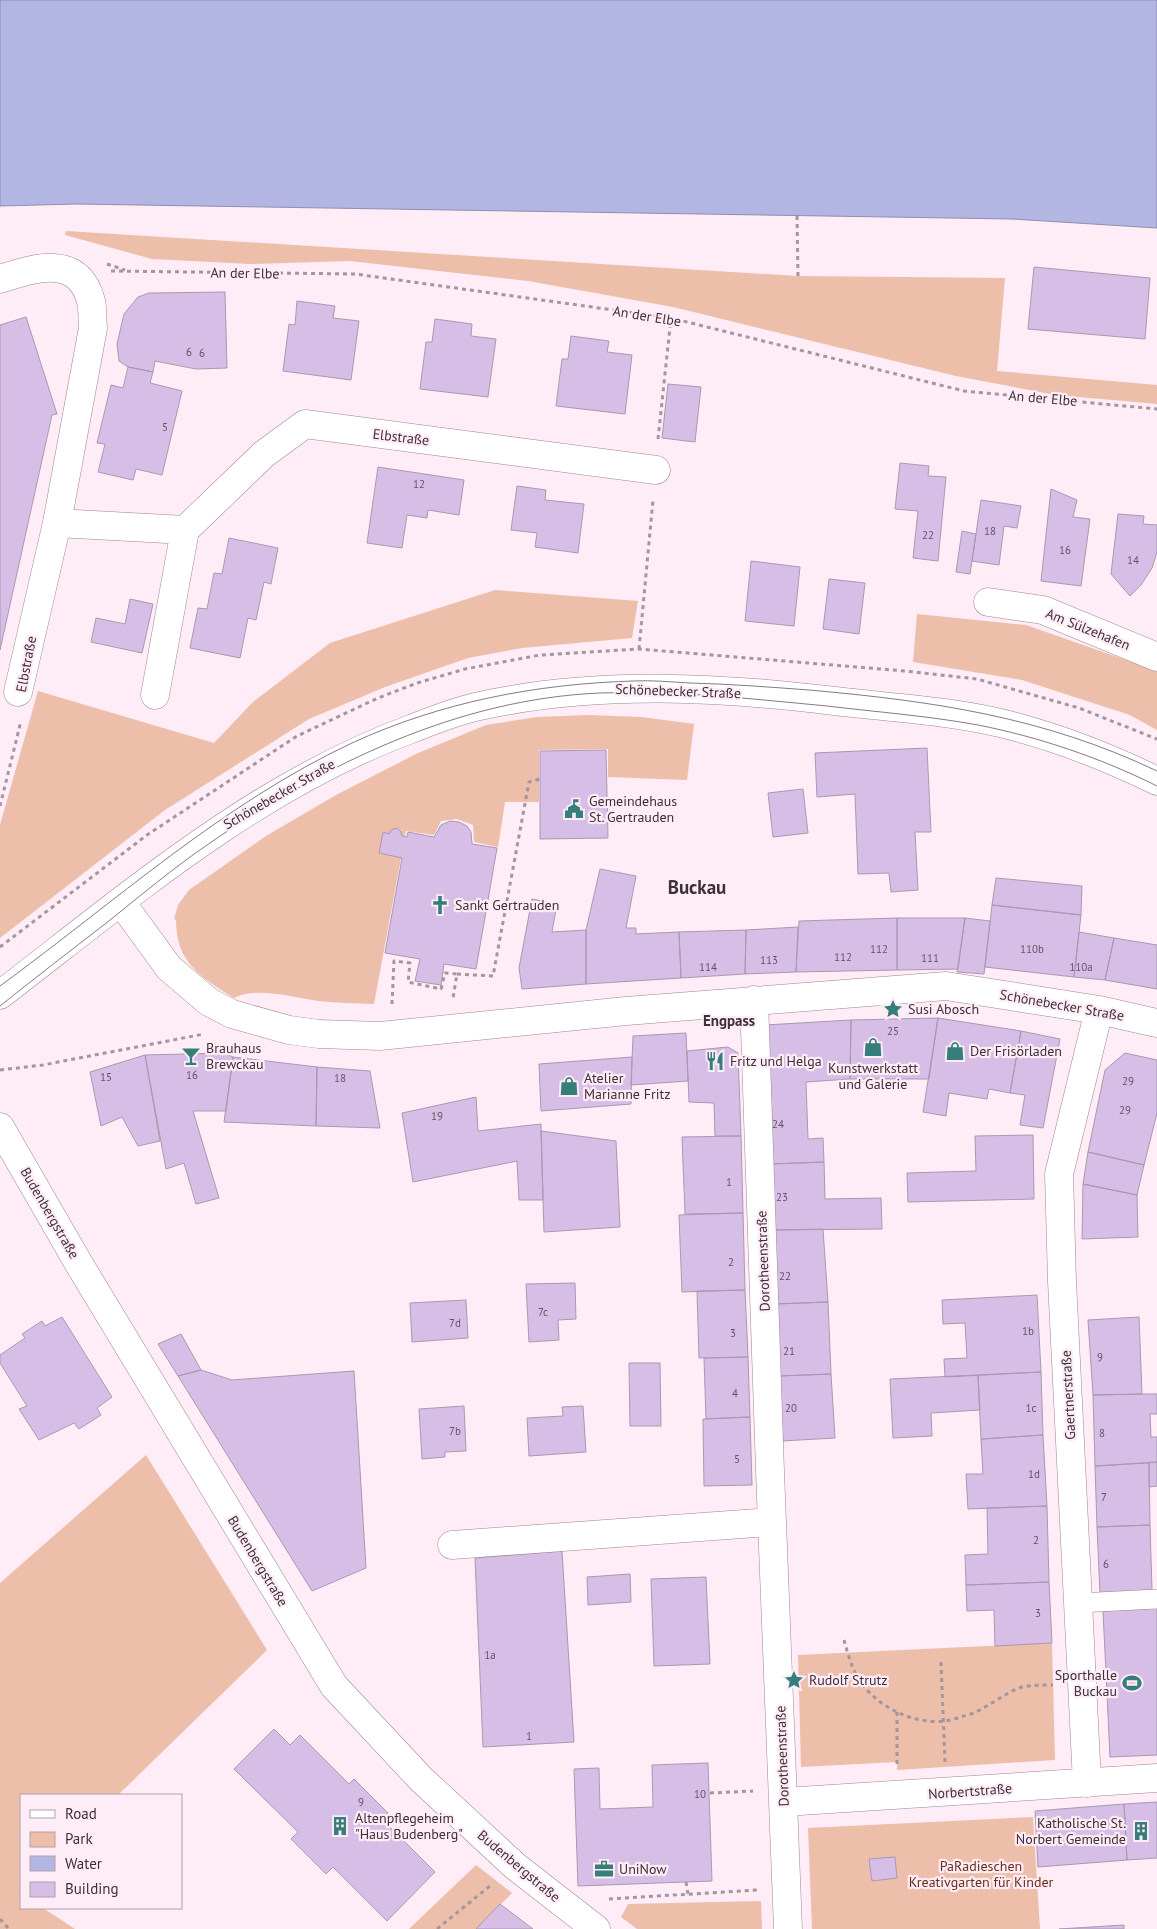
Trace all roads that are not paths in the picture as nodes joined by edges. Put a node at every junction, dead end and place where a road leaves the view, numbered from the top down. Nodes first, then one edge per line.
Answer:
1 (0, 279) edge
2 (656, 470) road end
3 (57, 523) junction
4 (185, 530) junction
5 (988, 602) dead end
6 (1157, 657) edge
7 (18, 692) road end
8 (155, 695) dead end
9 (1157, 781) edge
10 (120, 902) junction
11 (0, 995) edge
12 (754, 1000) junction
13 (1099, 1010) junction
14 (1157, 1023) edge
15 (0, 1127) edge
16 (772, 1522) junction
17 (452, 1545) dead end
18 (1157, 1599) edge
19 (1078, 1603) junction
20 (1157, 1778) edge
21 (1086, 1784) junction
22 (783, 1796) junction
23 (596, 1929) edge
24 (788, 1929) edge

1 - 3 street, Elbstraße
2 - 4 street, Elbstraße
3 - 4 street
3 - 7 street, Elbstraße
4 - 8 street
5 - 6 street, Am Sülzehafen
9 - 10 street, Schönebecker Straße
10 - 11 street, Schönebecker Straße
10 - 12 street, Schönebecker Straße
12 - 13 street, Schönebecker Straße
12 - 16 street, Dorotheenstraße
13 - 14 street, Schönebecker Straße
13 - 19 street, Gaertnerstraße
15 - 23 street, Budenbergstraße
16 - 17 street
16 - 22 street, Dorotheenstraße
18 - 19 lane
19 - 21 street, Gaertnerstraße
20 - 21 street, Norbertstraße
21 - 22 street, Norbertstraße
22 - 24 street, Dorotheenstraße

